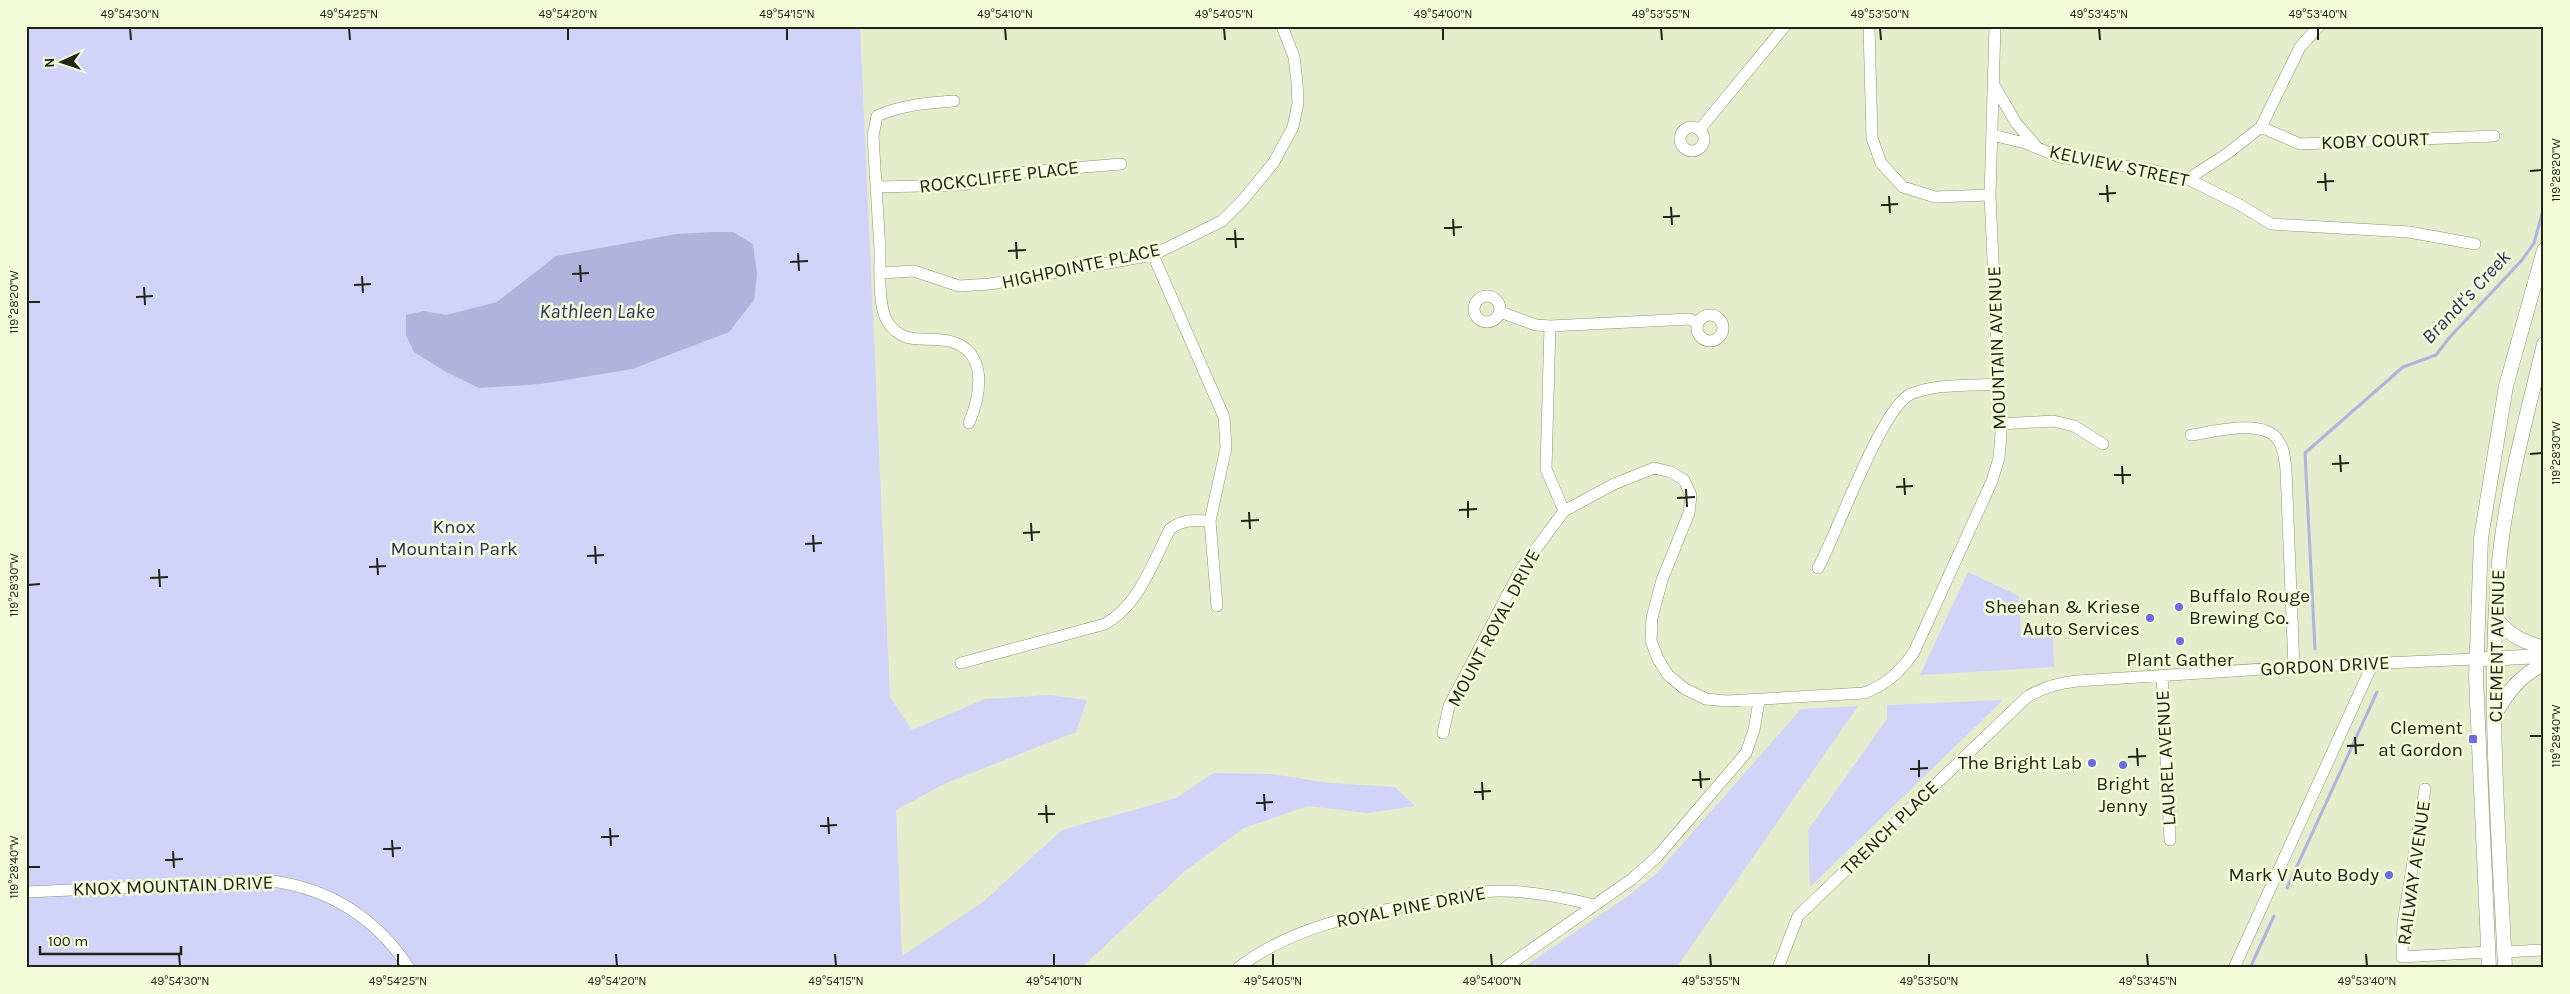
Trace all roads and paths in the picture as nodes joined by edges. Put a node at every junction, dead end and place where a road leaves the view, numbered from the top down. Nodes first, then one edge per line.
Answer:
1 (1282, 26) edge
2 (1785, 26) edge
3 (1870, 26) edge
4 (1995, 26) edge
5 (2319, 26) edge
6 (1993, 84) junction
7 (954, 101) dead end
8 (2261, 127) junction
9 (1700, 129) dead end
10 (1992, 135) junction
11 (2494, 136) dead end
12 (2038, 148) junction
13 (1121, 164) dead end
14 (2188, 178) junction
15 (877, 187) junction
16 (1990, 196) junction
17 (2475, 244) dead end
18 (2544, 250) edge
19 (1153, 255) junction
20 (881, 273) junction
21 (1500, 312) dead end
22 (1697, 323) dead end
23 (1550, 326) junction
24 (2544, 344) edge
25 (1999, 384) junction
26 (969, 423) dead end
27 (2000, 424) junction
28 (2191, 435) dead end
29 (2102, 444) dead end
30 (1564, 511) junction
31 (1210, 521) junction
32 (1818, 568) dead end
33 (1217, 606) dead end
34 (2497, 620) junction
35 (2544, 648) edge
36 (1914, 652) joint
37 (2544, 656) edge
38 (2495, 658) junction
39 (2475, 659) junction
40 (961, 662) dead end
41 (2373, 663) junction
42 (2544, 664) edge
43 (2294, 667) junction
44 (2162, 676) junction
45 (2077, 681) joint
46 (1759, 701) junction
47 (2495, 715) junction
48 (1443, 733) dead end
49 (2425, 789) dead end
50 (2482, 823) junction
51 (2170, 840) dead end
52 (26, 892) edge
53 (1594, 905) junction
54 (2544, 950) edge
55 (2488, 952) junction
56 (2504, 952) junction
57 (409, 968) edge
58 (1238, 968) edge
59 (1505, 968) edge
60 (1778, 968) edge
61 (2234, 968) edge
62 (2489, 968) edge
63 (2505, 968) edge

1 - 19 street, HIGHPOINTE PLACE
2 - 9 street
3 - 16 street
4 - 6 street, MOUNTAIN AVENUE
5 - 8 street
6 - 10 street, MOUNTAIN AVENUE
6 - 12 street
7 - 15 street
8 - 11 street, KOBY COURT
8 - 14 street
10 - 12 street, KELVIEW STREET
10 - 16 street, MOUNTAIN AVENUE
12 - 14 street, KELVIEW STREET
13 - 15 street, ROCKCLIFFE PLACE
14 - 17 street, KELVIEW STREET
15 - 20 street
16 - 25 street, MOUNTAIN AVENUE
18 - 39 main road, CLEMENT AVENUE
19 - 20 street, HIGHPOINTE PLACE
19 - 31 street
20 - 26 street
21 - 23 street
22 - 23 street
23 - 30 street
24 - 34 main road, CLEMENT AVENUE
25 - 27 street, MOUNTAIN AVENUE
25 - 32 street
27 - 29 street
27 - 36 street, MOUNTAIN AVENUE
28 - 43 street
30 - 46 street, MOUNT ROYAL DRIVE
30 - 48 street, MOUNT ROYAL DRIVE
31 - 33 street
31 - 40 street
34 - 35 main road
34 - 38 main road, CLEMENT AVENUE
36 - 46 street, MOUNT ROYAL DRIVE
37 - 38 main road, GORDON DRIVE
38 - 39 main road, GORDON DRIVE
38 - 47 main road, CLEMENT AVENUE
39 - 41 street, GORDON DRIVE
39 - 50 main road, CLEMENT AVENUE
41 - 43 street, GORDON DRIVE
41 - 61 street
42 - 47 main road
43 - 44 street, GORDON DRIVE
44 - 45 street, GORDON DRIVE
44 - 51 street, LAUREL AVENUE
45 - 60 street, TRENCH PLACE
46 - 53 street
47 - 56 main road, CLEMENT AVENUE
49 - 55 street, RAILWAY AVENUE
50 - 55 main road, CLEMENT AVENUE
50 - 56 main road, CLEMENT AVENUE
52 - 57 street, KNOX MOUNTAIN DRIVE
53 - 58 street, ROYAL PINE DRIVE
53 - 59 street
54 - 56 street
55 - 62 main road, CLEMENT AVENUE
56 - 63 main road, CLEMENT AVENUE

